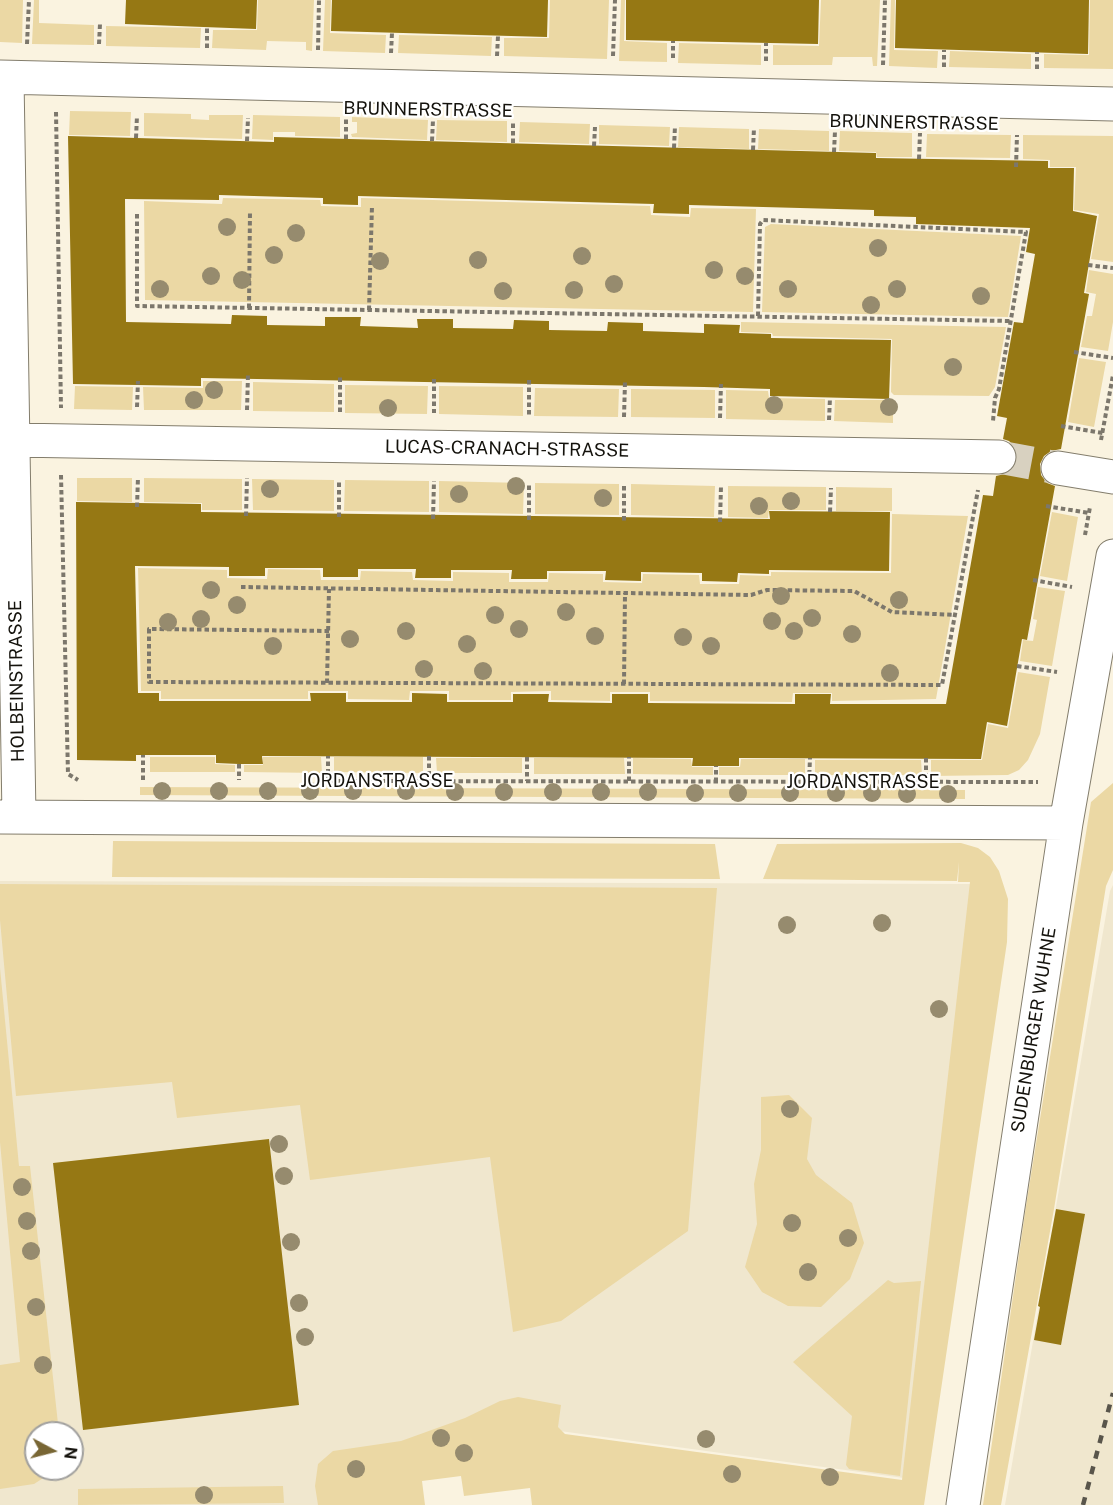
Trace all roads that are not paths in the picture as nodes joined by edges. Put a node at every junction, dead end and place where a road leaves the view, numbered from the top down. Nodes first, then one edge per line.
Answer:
1 (3, 77) edge
2 (1113, 104) edge
3 (14, 441) junction
4 (992, 457) tunnel mouth
5 (1058, 468) tunnel mouth
6 (1113, 477) edge
7 (1113, 556) edge
8 (10, 817) edge
9 (1066, 823) junction
10 (963, 1505) edge

1 - 2 street, BRUNNERSTRASSE
1 - 3 street, HOLBEINSTRASSE
3 - 4 street, LUCAS-CRANACH-STRASSE
3 - 8 street, HOLBEINSTRASSE
5 - 6 street
7 - 9 street, SUDENBURGER WUHNE
8 - 9 street, JORDANSTRASSE
9 - 10 street, SUDENBURGER WUHNE

